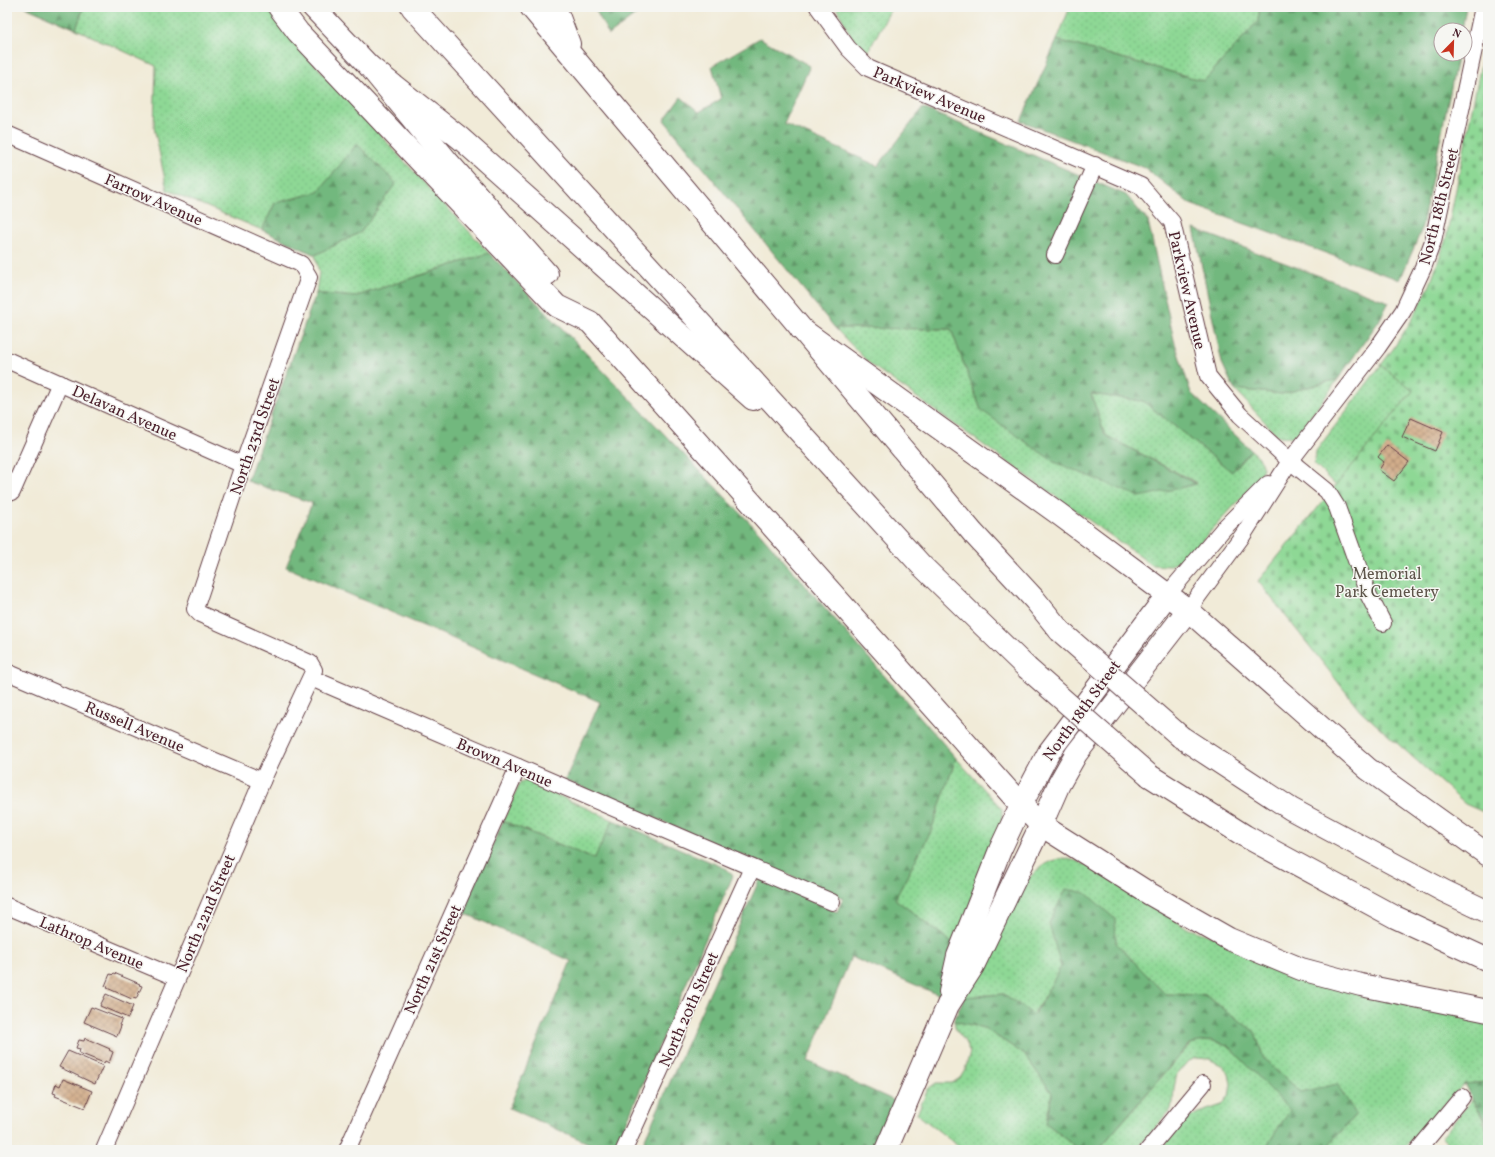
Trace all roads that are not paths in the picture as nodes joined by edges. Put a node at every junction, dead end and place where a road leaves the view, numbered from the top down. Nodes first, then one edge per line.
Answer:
1 (279, 7) edge
2 (314, 7) edge
3 (412, 7) edge
4 (531, 7) edge
5 (555, 7) edge
6 (818, 7) edge
7 (1483, 7) edge
8 (575, 60) junction
9 (370, 68) junction
10 (7, 134) edge
11 (1095, 164) junction
12 (1055, 255) dead end
13 (301, 264) joint
14 (590, 322) junction
15 (802, 329) junction
16 (7, 360) edge
17 (60, 383) junction
18 (1290, 461) junction
19 (243, 465) junction
20 (841, 477) junction
21 (12, 492) dead end
22 (1168, 594) junction
23 (1188, 610) junction
24 (1383, 623) dead end
25 (7, 672) edge
26 (310, 678) junction
27 (518, 768) junction
28 (262, 781) junction
29 (1021, 805) junction
30 (1041, 825) junction
31 (1488, 855) edge
32 (752, 868) junction
33 (832, 902) dead end
34 (7, 906) edge
35 (1488, 912) edge
36 (1488, 960) edge
37 (177, 978) junction
38 (948, 1005) junction
39 (1488, 1011) edge
40 (1203, 1084) dead end
41 (1462, 1097) dead end
42 (104, 1150) edge
43 (347, 1150) edge
44 (624, 1150) edge
45 (886, 1150) edge
46 (1148, 1150) edge
47 (1418, 1150) edge

1 - 14 main road
2 - 9 main road
3 - 20 main road
4 - 8 main road
5 - 8 main road
6 - 11 street, Parkview Avenue
7 - 18 street, North 18th Street
8 - 15 main road
9 - 14 main road
9 - 20 main road
10 - 13 street, Farrow Avenue
11 - 12 street
11 - 18 street, Parkview Avenue
13 - 19 street, North 23rd Street
14 - 29 main road
15 - 22 main road
15 - 35 main road, bridge
16 - 17 street, Delavan Avenue
17 - 19 street, Delavan Avenue
17 - 21 street
18 - 22 street, North 18th Street
18 - 23 street, North 18th Street
18 - 24 street, Parkview Avenue
19 - 26 street, North 23rd Street
20 - 36 main road, bridge
22 - 23 main road
22 - 29 main road, North 18th Street
23 - 30 main road, North 18th Street
23 - 31 main road
25 - 28 street, Russell Avenue
26 - 27 street, Brown Avenue
26 - 28 street, North 22nd Street
27 - 32 street, Brown Avenue
27 - 43 street, North 21st Street
28 - 37 street, North 22nd Street
29 - 30 main road
29 - 38 main road, North 18th Street
30 - 38 main road, North 18th Street
30 - 39 main road
32 - 33 street, Brown Avenue
32 - 44 street, North 20th Street
34 - 37 street, Lathrop Avenue
37 - 42 street, North 22nd Street
38 - 45 main road, North 18th Street
40 - 46 street
41 - 47 street

